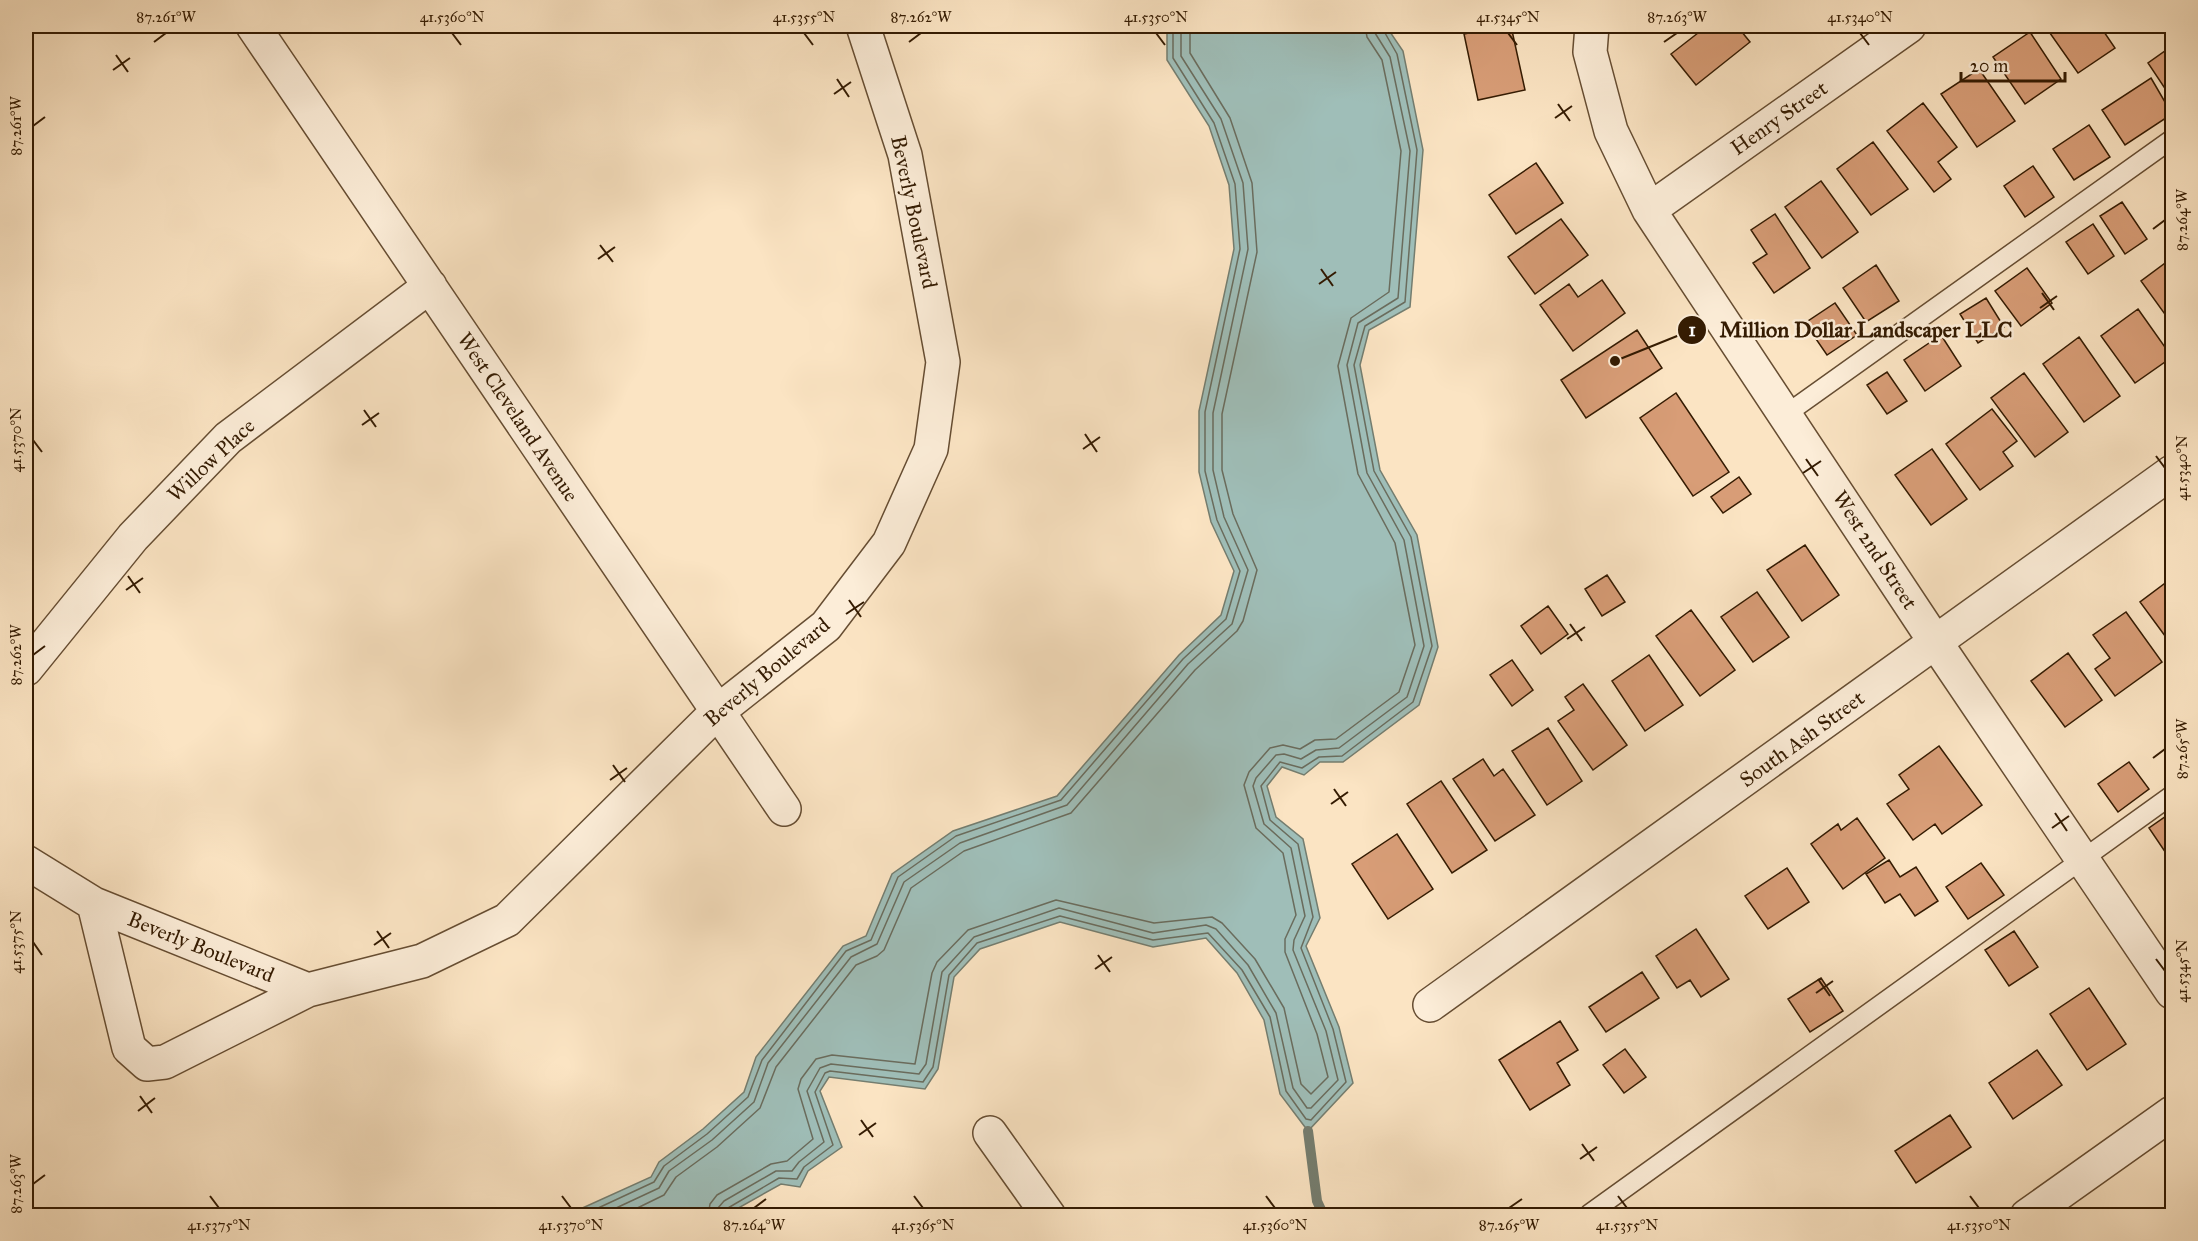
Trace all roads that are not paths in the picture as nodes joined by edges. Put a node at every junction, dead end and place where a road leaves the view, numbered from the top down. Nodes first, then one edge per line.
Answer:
1 (253, 26) edge
2 (863, 26) edge
3 (1592, 26) edge
4 (1909, 26) edge
5 (2172, 139) edge
6 (1649, 210) junction
7 (430, 286) junction
8 (1785, 415) junction
9 (2172, 472) edge
10 (1936, 643) junction
11 (26, 669) edge
12 (717, 712) junction
13 (2172, 795) edge
14 (784, 809) dead end
15 (2083, 858) junction
16 (26, 862) edge
17 (94, 904) junction
18 (308, 990) junction
19 (2172, 992) edge
20 (1430, 1005) dead end
21 (2172, 1113) edge
22 (990, 1133) dead end
23 (1589, 1214) dead end
24 (1049, 1215) edge
25 (2027, 1215) edge

1 - 7 street, West Cleveland Avenue
2 - 12 street, Beverly Boulevard
3 - 6 street, West 2nd Street
4 - 6 street, Henry Street
5 - 8 lane
6 - 8 street, West 2nd Street
7 - 11 street, Willow Place
7 - 12 street, West Cleveland Avenue
8 - 10 street, West 2nd Street
9 - 10 street, South Ash Street
10 - 15 street, West 2nd Street
10 - 20 street, South Ash Street
12 - 14 street, West Cleveland Avenue
12 - 18 street, Beverly Boulevard
13 - 15 lane
15 - 19 street, West 2nd Street
15 - 23 lane
16 - 17 street, Beverly Boulevard
17 - 18 street, Beverly Boulevard
17 - 18 street, Beverly Boulevard
21 - 25 street
22 - 24 street

